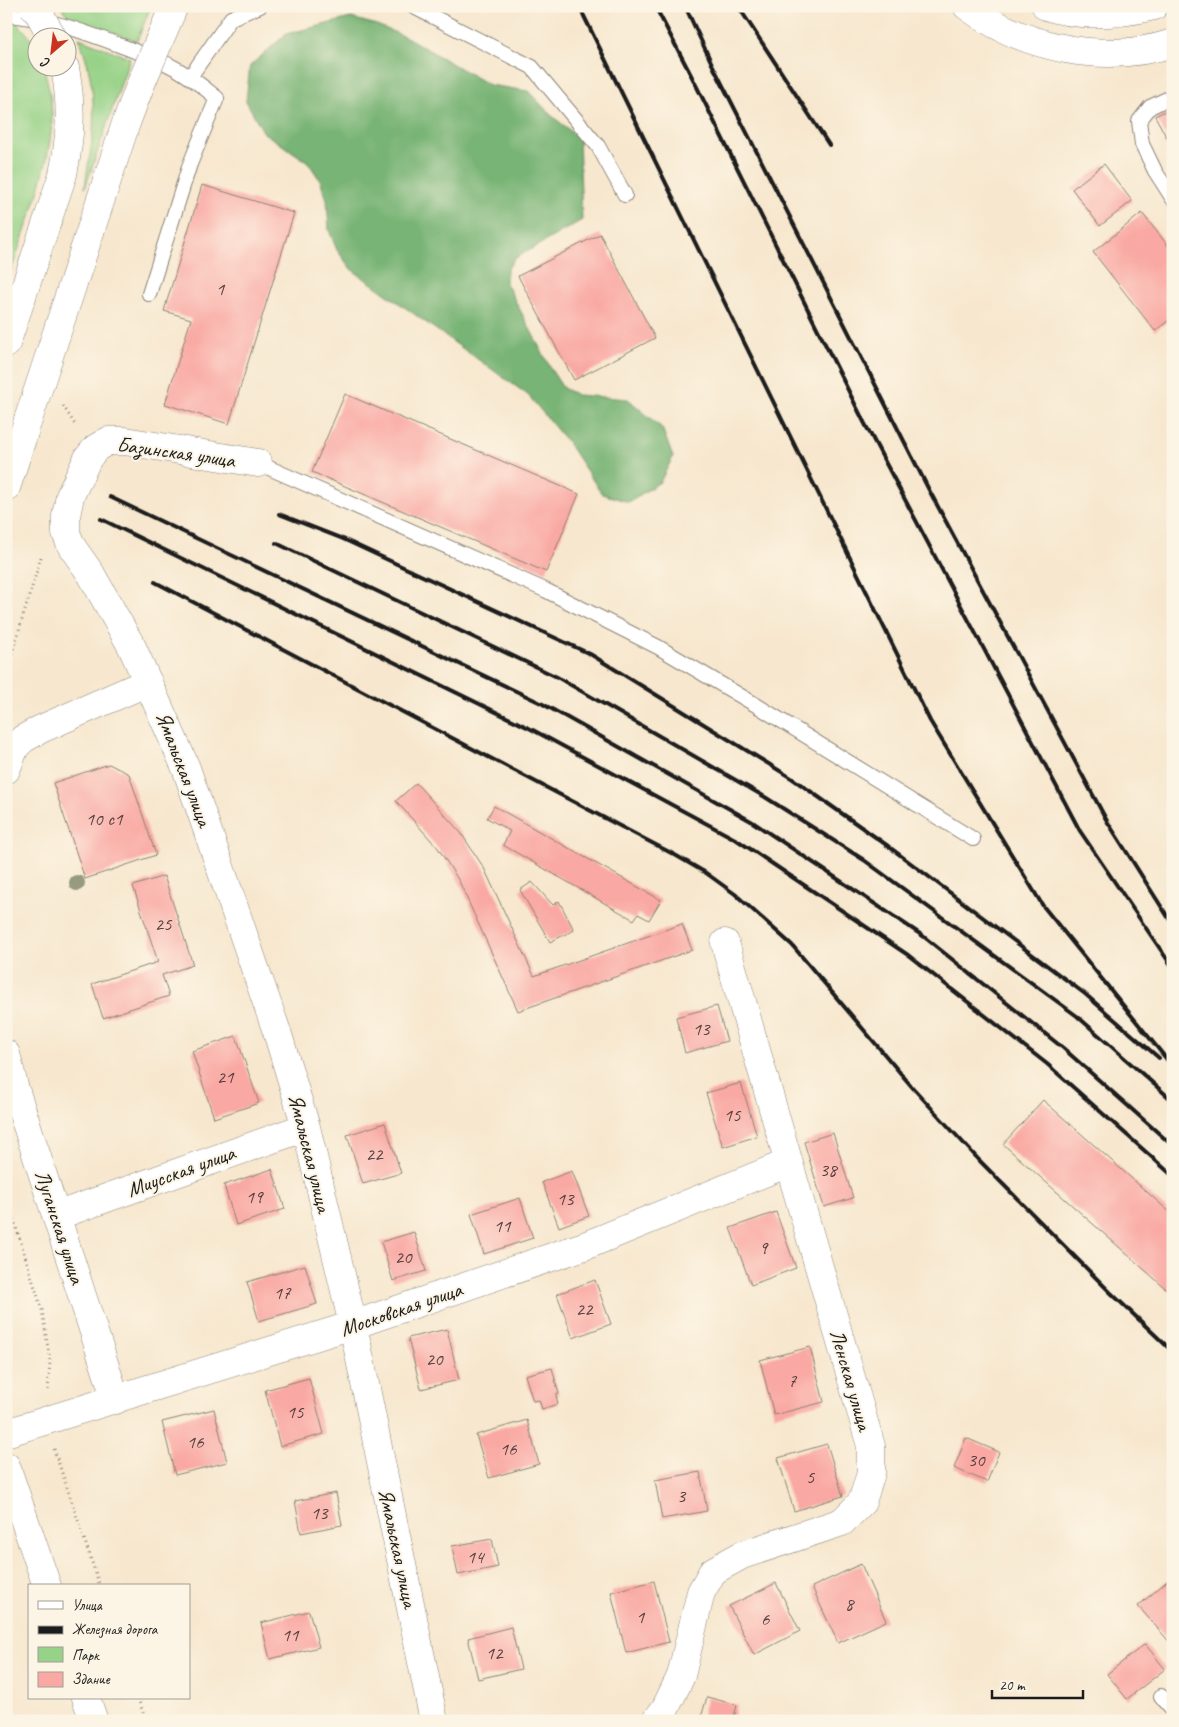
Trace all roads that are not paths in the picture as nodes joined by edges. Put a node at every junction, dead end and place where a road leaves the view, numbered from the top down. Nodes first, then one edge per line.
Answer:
1 (33, 6) edge
2 (174, 6) edge
3 (260, 6) edge
4 (412, 6) edge
5 (967, 6) edge
6 (1046, 6) edge
7 (1154, 6) edge
8 (6, 15) edge
9 (48, 28) edge
10 (1173, 43) edge
11 (190, 77) junction
12 (67, 78) edge
13 (1173, 96) edge
14 (625, 195) dead end
15 (1173, 199) edge
16 (149, 294) dead end
17 (6, 344) edge
18 (258, 463) joint
19 (6, 488) edge
20 (111, 608) joint
21 (148, 682) junction
22 (6, 770) edge
23 (973, 839) dead end
24 (725, 943) dead end
25 (6, 1054) edge
26 (306, 1127) junction
27 (788, 1163) junction
28 (56, 1216) junction
29 (353, 1325) junction
30 (116, 1400) junction
31 (6, 1433) edge
32 (6, 1466) edge
33 (46, 1584) edge
34 (1161, 1696) dead end
35 (87, 1700) edge
36 (1173, 1710) edge
37 (94, 1721) edge
38 (434, 1721) edge
39 (656, 1721) edge

1 - 9 street, bridge
2 - 19 street, bridge
3 - 11 lane
4 - 14 lane
5 - 10 street
6 - 7 street
8 - 11 lane
11 - 16 lane
12 - 17 street
13 - 15 lane
18 - 20 street, Базинская улица
18 - 23 lane
20 - 21 street, Ямальская улица
21 - 22 street
21 - 26 street, Ямальская улица
24 - 27 street, Ленская улица
25 - 28 street, Луганская улица
26 - 28 street, Миусская улица
26 - 29 street, Ямальская улица
27 - 29 street, Московская улица
27 - 39 street, Ленская улица
28 - 30 street, Луганская улица
29 - 30 street, Московская улица
29 - 38 street, Ямальская улица
30 - 31 street, Московская улица
32 - 33 street
34 - 36 lane
35 - 37 street

